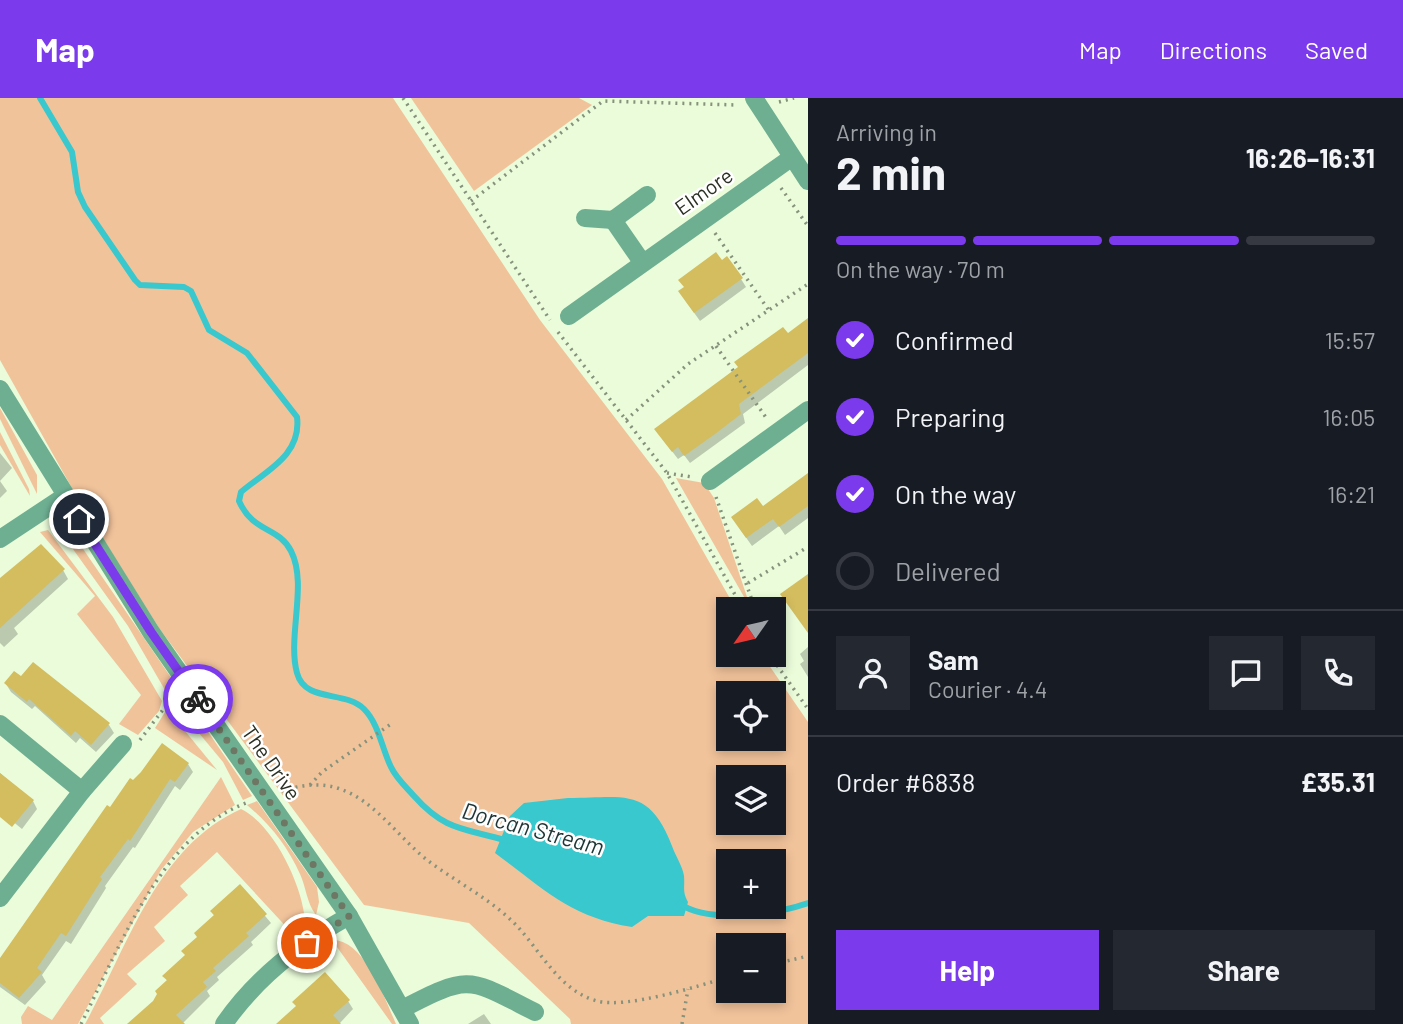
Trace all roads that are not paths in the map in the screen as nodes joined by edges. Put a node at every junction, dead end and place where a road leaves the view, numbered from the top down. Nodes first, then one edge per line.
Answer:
1 (756, 101) edge
2 (791, 158) junction
3 (808, 181) edge
4 (647, 195) dead end
5 (585, 218) dead end
6 (613, 220) junction
7 (642, 262) junction
8 (569, 316) dead end
9 (0, 389) edge
10 (808, 410) edge
11 (710, 481) road end
12 (65, 496) junction
13 (0, 539) edge
14 (0, 724) edge
15 (123, 744) road end
16 (82, 791) junction
17 (0, 898) edge
18 (349, 916) junction
19 (536, 1012) dead end
20 (407, 1016) edge
21 (224, 1024) edge

1 - 2 street
2 - 3 street
2 - 7 street, Elmore
4 - 6 street, Elmore
5 - 6 street
6 - 7 street
7 - 8 street, Elmore
9 - 12 street, The Drive
10 - 11 street
12 - 13 street
12 - 18 street, The Drive
14 - 16 street
15 - 16 street
16 - 17 street
18 - 20 street, The Drive
18 - 21 street
19 - 20 street

